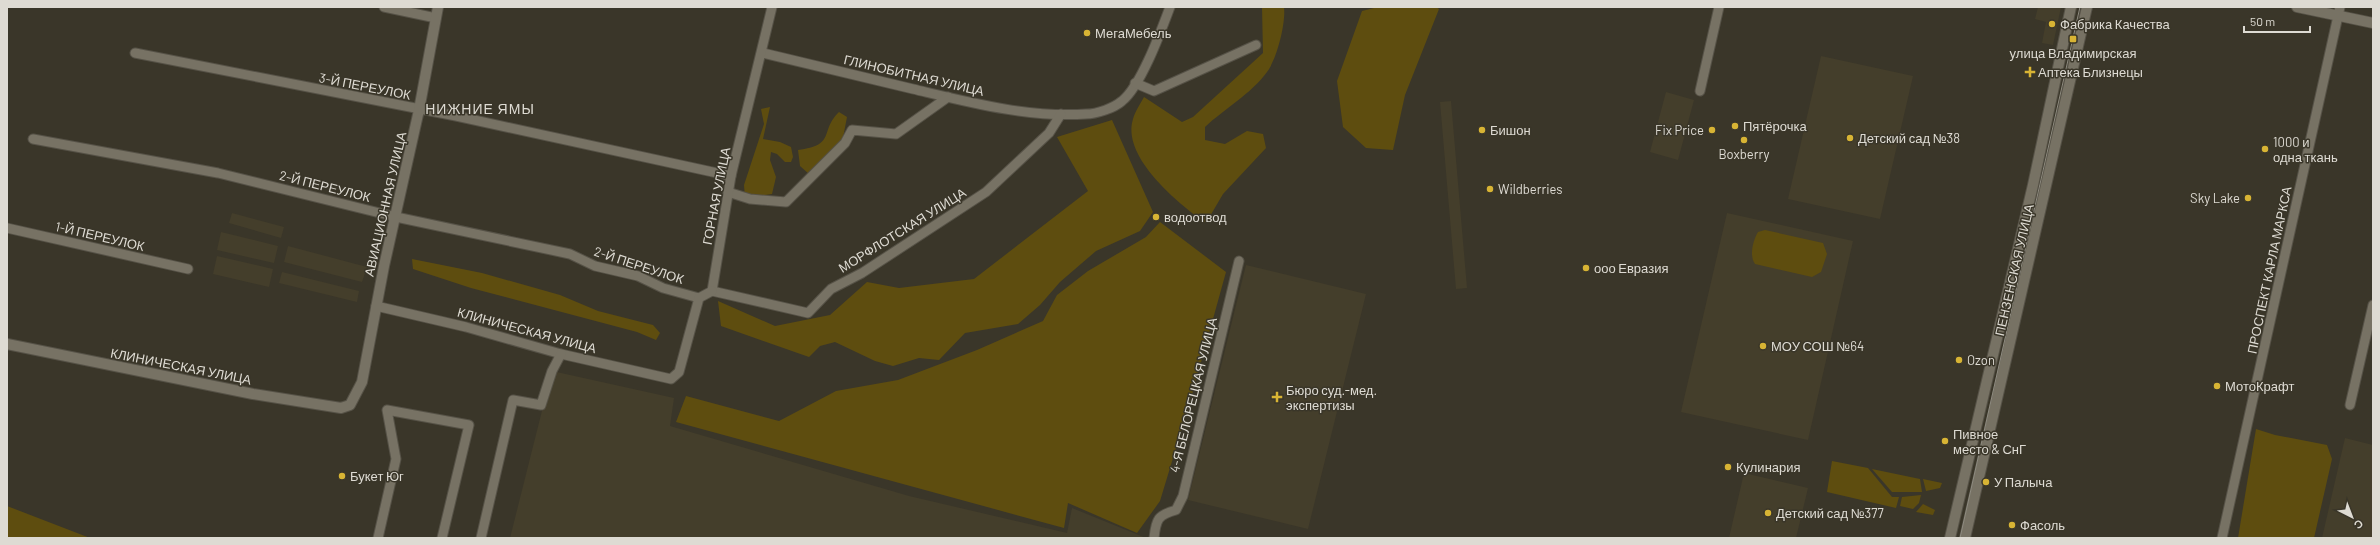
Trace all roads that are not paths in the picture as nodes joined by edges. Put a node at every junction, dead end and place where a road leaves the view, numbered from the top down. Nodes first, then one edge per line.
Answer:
1 (384, 7) edge
2 (438, 7) edge
3 (772, 7) edge
4 (1170, 7) edge
5 (1719, 7) edge
6 (2071, 7) edge
7 (2087, 7) edge
8 (2297, 7) edge
9 (2339, 11) edge
10 (436, 18) junction
11 (2373, 23) edge
12 (1256, 45) dead end
13 (762, 52) junction
14 (135, 54) dead end
15 (1135, 83) junction
16 (1700, 91) dead end
17 (948, 98) junction
18 (420, 110) junction
19 (1061, 114) junction
20 (33, 139) dead end
21 (731, 176) junction
22 (728, 192) junction
23 (396, 217) junction
24 (7, 228) edge
25 (1239, 261) dead end
26 (188, 269) dead end
27 (712, 291) junction
28 (699, 298) junction
29 (2373, 305) edge
30 (376, 306) junction
31 (7, 344) edge
32 (561, 354) junction
33 (350, 405) joint
34 (2350, 405) dead end
35 (378, 538) edge
36 (442, 538) edge
37 (481, 538) edge
38 (1154, 538) edge
39 (1950, 538) edge
40 (1965, 538) edge
41 (2222, 538) edge

1 - 10 street
2 - 10 main road, АВИАЦИОННАЯ УЛИЦА
3 - 13 street, ГОРНАЯ УЛИЦА
4 - 15 street, ГЛИНОБИТНАЯ УЛИЦА
5 - 16 street
6 - 39 main road, ПЕНЗЕНСКАЯ УЛИЦА
7 - 40 main road, ПЕНЗЕНСКАЯ УЛИЦА
8 - 9 main road
9 - 11 main road
9 - 41 street, ПРОСПЕКТ КАРЛА МАРКСА
10 - 18 main road, АВИАЦИОННАЯ УЛИЦА
12 - 15 street
13 - 17 street, ГЛИНОБИТНАЯ УЛИЦА
13 - 21 street, ГОРНАЯ УЛИЦА
14 - 18 street, 3-Й ПЕРЕУЛОК
15 - 19 street, ГЛИНОБИТНАЯ УЛИЦА
17 - 19 street, ГЛИНОБИТНАЯ УЛИЦА
17 - 22 street
18 - 21 street, 3-Й ПЕРЕУЛОК
18 - 23 main road, АВИАЦИОННАЯ УЛИЦА
19 - 27 street, МОРФЛОТСКАЯ УЛИЦА
20 - 23 street, 2-Й ПЕРЕУЛОК
21 - 22 street, ГОРНАЯ УЛИЦА
22 - 27 street, ГОРНАЯ УЛИЦА
23 - 28 street, 2-Й ПЕРЕУЛОК
23 - 30 main road, АВИАЦИОННАЯ УЛИЦА
24 - 26 street, 1-Й ПЕРЕУЛОК
25 - 38 street, 4-Я БЕЛОРЕЦКАЯ УЛИЦА
27 - 28 street
28 - 32 street, КЛИНИЧЕСКАЯ УЛИЦА
29 - 34 street
30 - 32 street, КЛИНИЧЕСКАЯ УЛИЦА
30 - 33 main road, АВИАЦИОННАЯ УЛИЦА
31 - 33 main road, КЛИНИЧЕСКАЯ УЛИЦА
32 - 37 street
35 - 36 street

